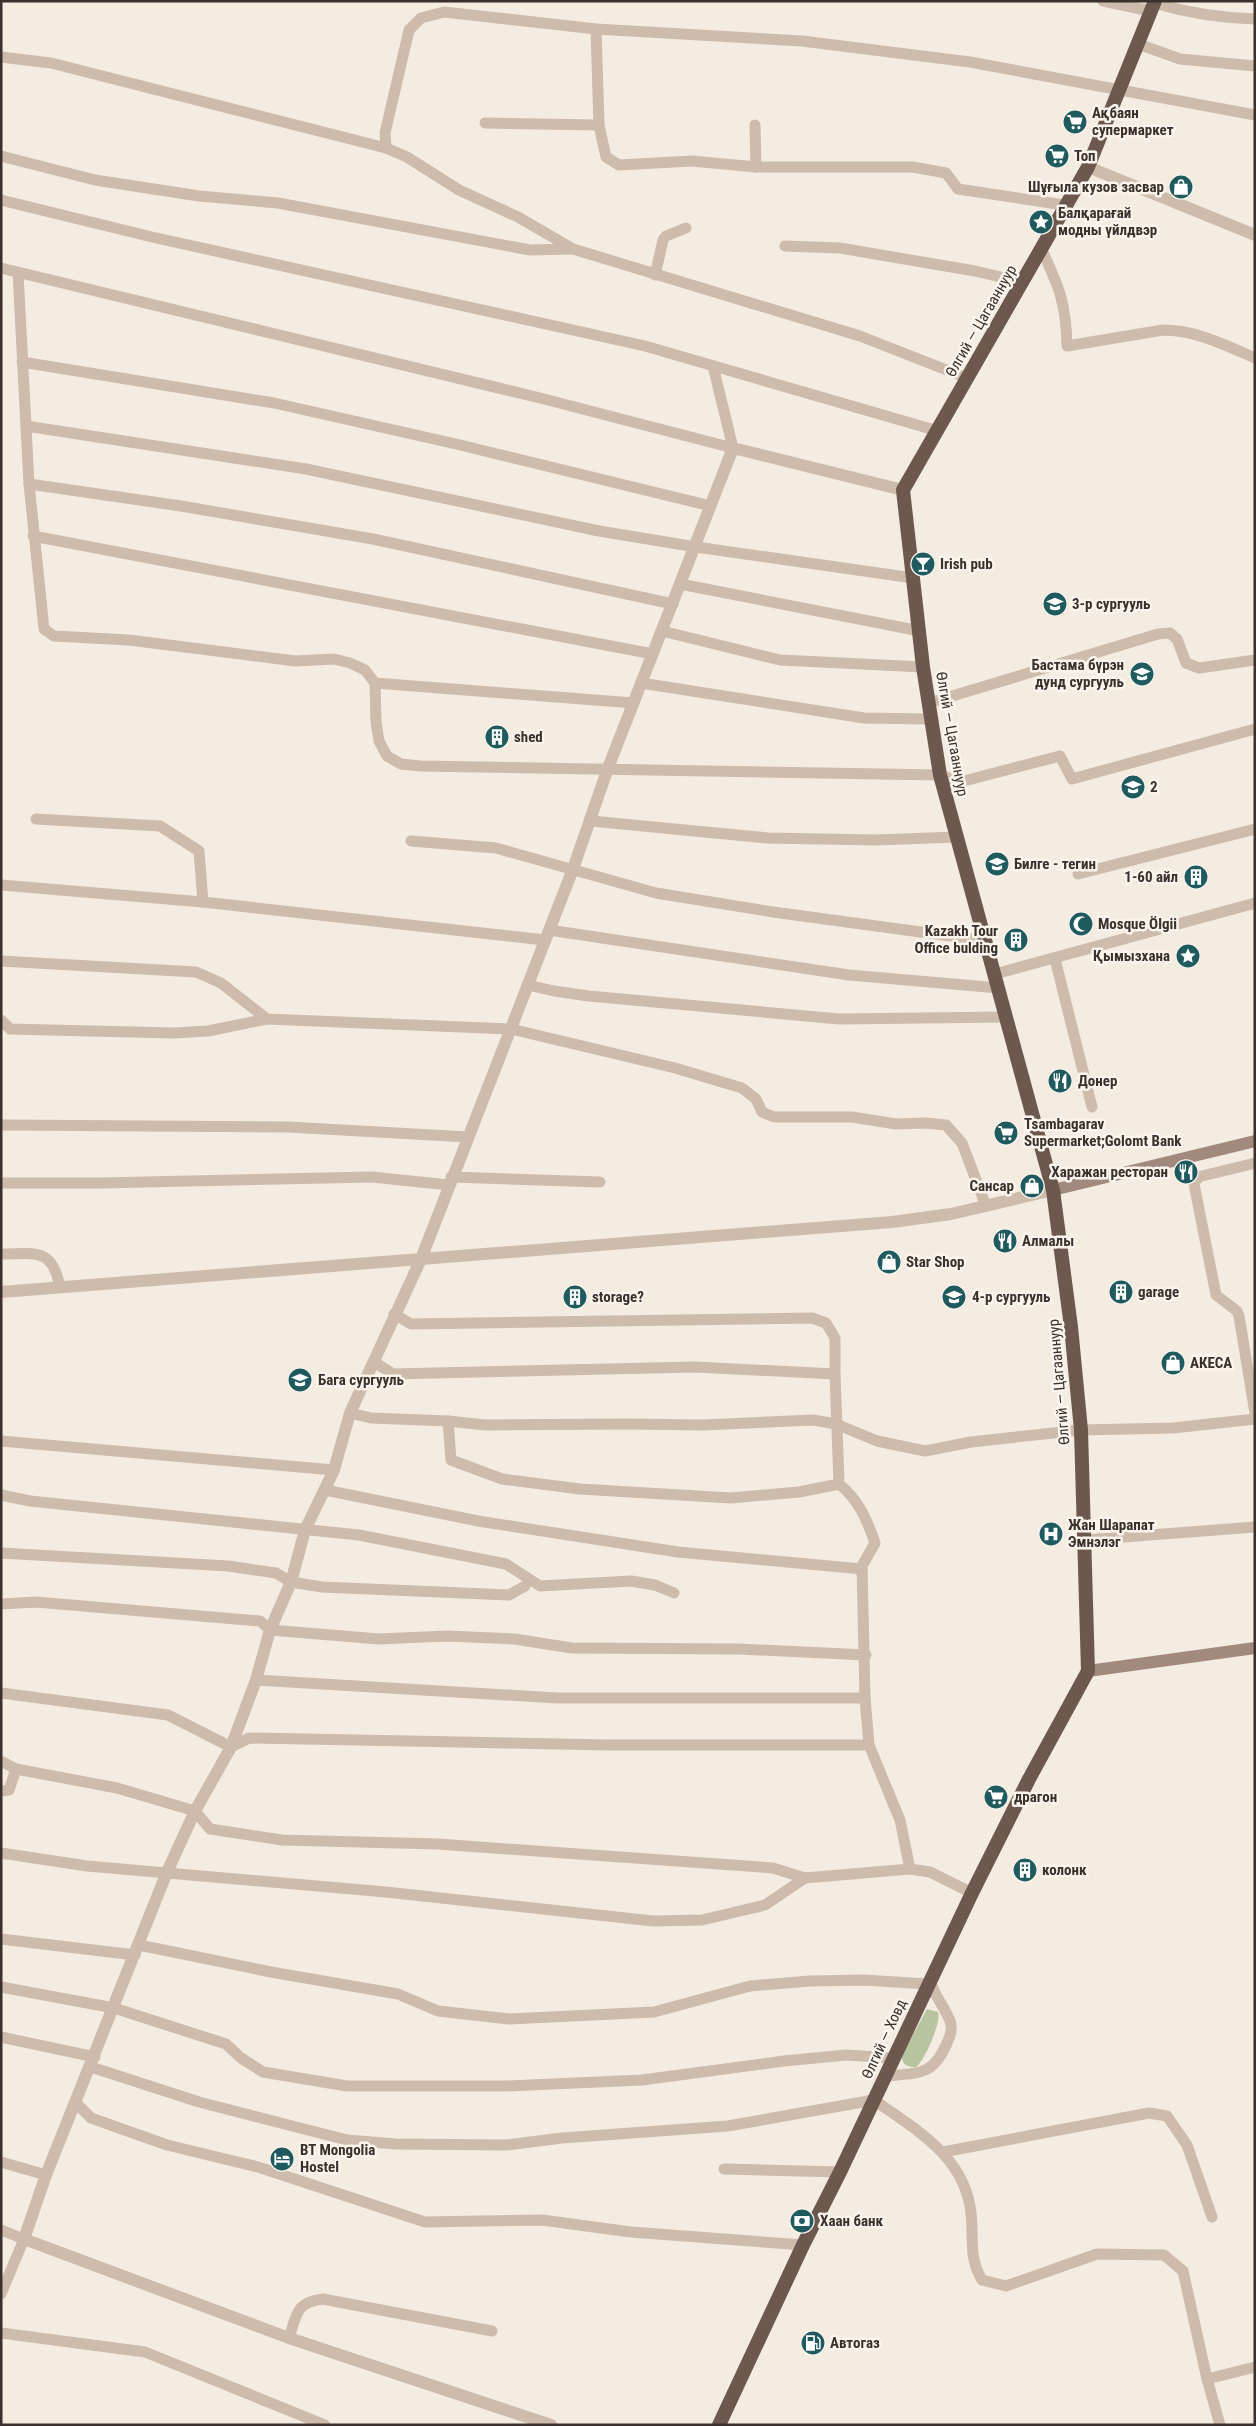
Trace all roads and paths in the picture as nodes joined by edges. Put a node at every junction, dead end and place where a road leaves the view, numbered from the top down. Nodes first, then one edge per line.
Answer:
1 (1103, 1) edge
2 (1153, 5) edge
3 (1255, 18) edge
4 (596, 29) junction
5 (1138, 44) junction
6 (1, 57) edge
7 (1255, 66) edge
8 (1119, 88) junction
9 (1255, 115) edge
10 (485, 123) dead end
11 (599, 125) junction
12 (755, 126) dead end
13 (386, 148) junction
14 (1, 156) edge
15 (756, 167) junction
16 (1088, 167) junction
17 (1, 200) edge
18 (1064, 205) junction
19 (686, 228) dead end
20 (1255, 235) edge
21 (785, 246) dead end
22 (1041, 248) junction
23 (573, 249) junction
24 (1, 268) edge
25 (18, 272) junction
26 (655, 275) junction
27 (1022, 282) junction
28 (1255, 358) edge
29 (22, 362) junction
30 (713, 366) junction
31 (967, 378) junction
32 (26, 426) junction
33 (938, 431) junction
34 (733, 448) junction
35 (29, 484) junction
36 (903, 490) junction
37 (711, 506) junction
38 (33, 536) junction
39 (696, 548) junction
40 (913, 578) junction
41 (680, 584) junction
42 (673, 604) junction
43 (920, 630) junction
44 (662, 631) junction
45 (653, 654) junction
46 (1255, 660) edge
47 (923, 667) junction
48 (375, 683) junction
49 (642, 683) junction
50 (928, 702) junction
51 (634, 703) junction
52 (930, 719) junction
53 (1255, 729) edge
54 (608, 768) junction
55 (940, 775) junction
56 (36, 820) dead end
57 (591, 821) junction
58 (1255, 829) edge
59 (957, 837) junction
60 (411, 841) dead end
61 (573, 868) junction
62 (1078, 874) dead end
63 (1, 885) edge
64 (203, 902) junction
65 (1255, 903) edge
66 (547, 935) junction
67 (987, 942) junction
68 (1055, 959) junction
69 (1, 961) edge
70 (997, 981) junction
71 (528, 984) junction
72 (1006, 1017) junction
73 (267, 1019) junction
74 (1, 1020) edge
75 (510, 1029) junction
76 (6, 1032) edge
77 (1092, 1106) dead end
78 (1, 1125) edge
79 (468, 1137) junction
80 (1255, 1141) edge
81 (1255, 1163) edge
82 (450, 1181) junction
83 (600, 1182) dead end
84 (1, 1183) edge
85 (1054, 1190) junction
86 (986, 1206) junction
87 (1, 1254) edge
88 (421, 1259) junction
89 (60, 1287) junction
90 (1, 1292) edge
91 (394, 1314) junction
92 (374, 1362) junction
93 (835, 1374) junction
94 (350, 1413) junction
95 (1255, 1413) edge
96 (1255, 1419) edge
97 (448, 1421) junction
98 (836, 1424) junction
99 (1081, 1430) junction
100 (1, 1440) edge
101 (334, 1470) junction
102 (839, 1484) junction
103 (325, 1490) junction
104 (1, 1495) edge
105 (1255, 1527) edge
106 (305, 1530) junction
107 (1084, 1540) junction
108 (1, 1553) edge
109 (862, 1569) junction
110 (291, 1582) junction
111 (525, 1586) dead end
112 (674, 1593) dead end
113 (1, 1604) edge
114 (270, 1630) junction
115 (1255, 1648) edge
116 (866, 1655) junction
117 (1088, 1671) junction
118 (256, 1680) junction
119 (1, 1693) edge
120 (865, 1698) junction
121 (869, 1745) junction
122 (231, 1747) junction
123 (1, 1762) edge
124 (16, 1769) junction
125 (1, 1791) edge
126 (195, 1810) junction
127 (1, 1853) edge
128 (910, 1869) junction
129 (167, 1872) junction
130 (805, 1878) junction
131 (972, 1893) junction
132 (1, 1939) edge
133 (137, 1950) junction
134 (929, 1982) junction
135 (1, 1987) edge
136 (114, 2008) junction
137 (1, 2037) edge
138 (893, 2058) junction
139 (93, 2062) junction
140 (885, 2076) junction
141 (874, 2100) junction
142 (76, 2103) junction
143 (943, 2152) junction
144 (1, 2162) edge
145 (724, 2168) dead end
146 (840, 2172) junction
147 (46, 2175) junction
148 (1212, 2217) dead end
149 (1, 2230) edge
150 (24, 2239) junction
151 (803, 2245) junction
152 (1, 2294) edge
153 (492, 2331) dead end
154 (1, 2333) edge
155 (290, 2338) junction
156 (1255, 2367) edge
157 (1206, 2379) junction
158 (325, 2425) edge
159 (551, 2425) edge
160 (719, 2425) edge
161 (1220, 2425) edge

1 - 2 street
2 - 3 street
2 - 5 highway, Өлгий — Цагааннуур
4 - 8 street
4 - 11 street
4 - 13 street
5 - 7 street
5 - 8 highway, Өлгий — Цагааннуур
6 - 13 street
8 - 9 street
8 - 16 highway, Өлгий — Цагааннуур
10 - 11 street
11 - 15 street
12 - 15 street
13 - 23 street
14 - 23 street
15 - 18 street
16 - 18 highway, Өлгий — Цагааннуур
16 - 20 street
17 - 30 street
18 - 22 highway, Өлгий — Цагааннуур
19 - 26 street
21 - 27 street
22 - 27 highway, Өлгий — Цагааннуур
22 - 28 street
23 - 26 street
24 - 25 street
25 - 29 street
25 - 34 street
26 - 31 street
27 - 31 highway, Өлгий — Цагааннуур
29 - 32 street
29 - 37 street
30 - 33 street
30 - 34 street
31 - 33 highway, Өлгий — Цагааннуур
32 - 35 street
32 - 39 street
33 - 36 highway, Өлгий — Цагааннуур
34 - 36 street
34 - 37 street
35 - 38 street
35 - 42 street
36 - 40 highway, Өлгий — Цагааннуур
37 - 39 street
38 - 45 street
38 - 48 street
39 - 40 street
39 - 41 street
40 - 43 highway, Өлгий — Цагааннуур
41 - 42 street
41 - 43 street
42 - 44 street
43 - 47 highway, Өлгий — Цагааннуур
44 - 45 street
44 - 47 street
45 - 49 street
46 - 50 street
47 - 50 highway, Өлгий — Цагааннуур
48 - 51 street
48 - 54 street
49 - 51 street
49 - 52 street
50 - 52 highway, Өлгий — Цагааннуур
51 - 54 street
52 - 55 highway, Өлгий — Цагааннуур
53 - 55 street
54 - 55 street
54 - 57 street
55 - 59 highway, Өлгий — Цагааннуур
56 - 64 street
57 - 59 street
57 - 61 street
58 - 62 street
59 - 67 highway, Өлгий — Цагааннуур
60 - 61 street
61 - 66 street
61 - 67 street
63 - 64 street
64 - 66 street
65 - 68 street
66 - 70 street
66 - 71 street
67 - 70 highway, Өлгий — Цагааннуур
68 - 70 street
68 - 77 street
69 - 73 street
70 - 72 highway, Өлгий — Цагааннуур
71 - 72 street
71 - 75 street
72 - 85 highway, Өлгий — Цагааннуур
73 - 75 street
73 - 76 street
74 - 76 street
75 - 79 street
75 - 86 street
78 - 79 street
79 - 82 street
80 - 85 main road
81 - 95 street
82 - 83 street
82 - 84 street
82 - 88 street
85 - 86 street
85 - 99 highway, Өлгий — Цагааннуур
86 - 88 street
87 - 89 street
88 - 89 street
88 - 91 street
89 - 90 street
91 - 92 street
91 - 93 street
92 - 93 street
92 - 94 street
93 - 98 street
94 - 97 street
94 - 101 street
96 - 99 street
97 - 98 street
97 - 102 street
98 - 99 street
98 - 102 street
99 - 107 highway, Өлгий — Цагааннуур
100 - 101 street
101 - 103 street
102 - 109 street
103 - 106 street
103 - 109 street
104 - 106 street
105 - 107 street
106 - 110 street
106 - 112 street
107 - 117 highway, Өлгий — Цагааннуур
108 - 110 street
109 - 116 street
110 - 111 street
110 - 114 street
113 - 114 street
114 - 116 street
114 - 118 street
115 - 117 main road
116 - 120 street
117 - 131 highway, Өлгий — Ховд
118 - 120 street
118 - 122 street
119 - 122 street
120 - 121 street
121 - 122 street
121 - 128 street
122 - 126 street
123 - 124 street
124 - 125 street
124 - 126 street
126 - 129 street
126 - 130 street
127 - 129 street
128 - 130 street
128 - 131 street
129 - 130 street
129 - 133 street
131 - 134 highway, Өлгий — Ховд
132 - 133 street
133 - 134 street
133 - 136 street
134 - 138 highway, Өлгий — Ховд
134 - 140 street
135 - 136 street
136 - 138 street
136 - 139 street
137 - 139 street
138 - 140 highway, Өлгий — Ховд
139 - 141 street
139 - 142 street
140 - 141 highway, Өлгий — Ховд
141 - 143 street
141 - 146 highway, Өлгий — Ховд
142 - 147 street
142 - 151 street
143 - 148 street
143 - 157 street
144 - 147 street
145 - 146 street
146 - 151 highway, Өлгий — Ховд
147 - 150 street
149 - 150 street
150 - 152 street
150 - 155 street
151 - 160 highway, Өлгий — Ховд
153 - 155 street
154 - 158 street
155 - 159 street
156 - 157 street
157 - 161 street

